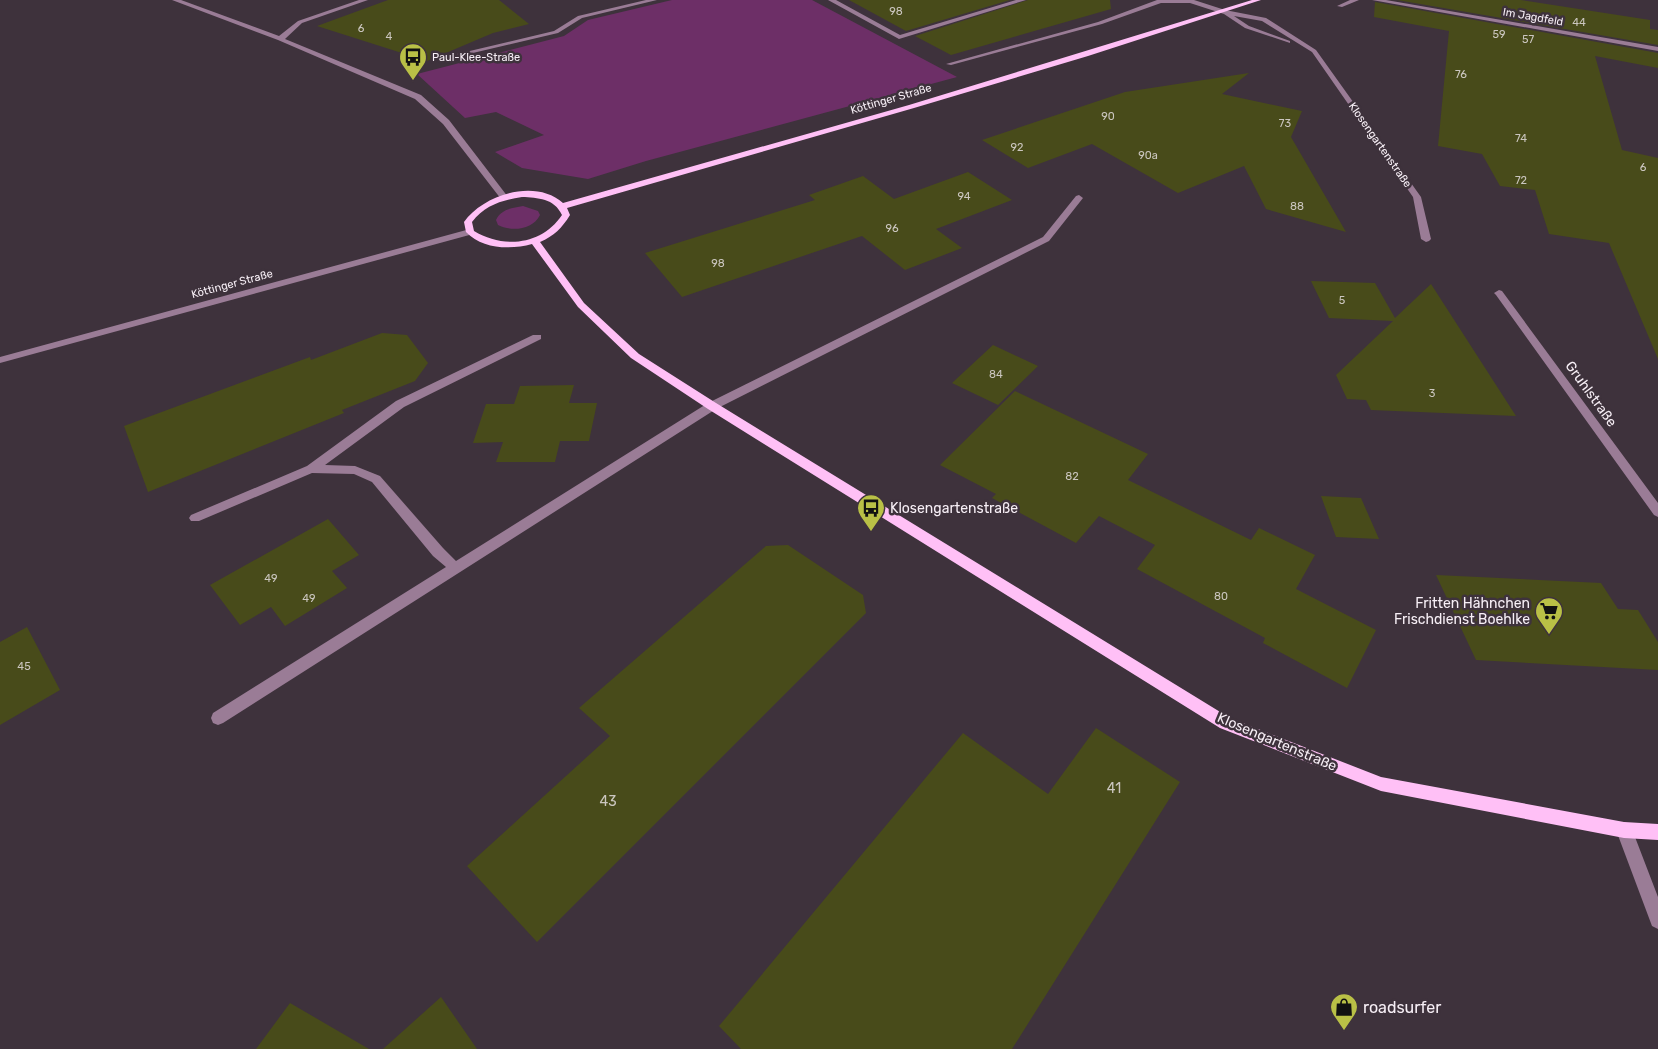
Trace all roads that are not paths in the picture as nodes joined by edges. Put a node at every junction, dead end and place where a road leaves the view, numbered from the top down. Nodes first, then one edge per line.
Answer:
1 (175, 0) edge
2 (365, 0) edge
3 (654, 0) edge
4 (831, 0) edge
5 (1024, 0) edge
6 (1258, 0) edge
7 (1356, 0) edge
8 (1375, 0) edge
9 (1340, 6) dead end
10 (1224, 12) junction
11 (280, 39) junction
12 (1658, 49) edge
13 (460, 54) dead end
14 (1318, 58) junction
15 (949, 64) dead end
16 (504, 197) junction
17 (1079, 198) dead end
18 (563, 206) junction
19 (470, 232) junction
20 (1426, 239) dead end
21 (534, 241) junction
22 (1499, 293) dead end
23 (537, 337) dead end
24 (0, 360) edge
25 (712, 406) junction
26 (311, 468) junction
27 (1658, 512) edge
28 (195, 518) dead end
29 (455, 568) junction
30 (218, 718) dead end
31 (1624, 830) junction
32 (1658, 832) edge
33 (1658, 920) edge

1 - 11 street
2 - 11 street
3 - 13 street
4 - 5 street
6 - 10 main road, Köttinger Straße
7 - 9 street
8 - 12 street, Im Jagdfeld
10 - 14 street, Klosengartenstraße
10 - 14 street, Klosengartenstraße
10 - 15 street
10 - 18 main road, Köttinger Straße
11 - 16 street
14 - 20 street, Klosengartenstraße
16 - 18 main road
16 - 19 main road
17 - 25 street
18 - 21 main road
19 - 21 main road
19 - 24 street, Köttinger Straße
21 - 25 main road, Klosengartenstraße
22 - 27 street, Gruhlstraße
23 - 26 street
25 - 29 street
25 - 31 main road, Klosengartenstraße
26 - 28 street
26 - 29 street
29 - 30 street
31 - 32 main road, Klosengartenstraße
31 - 33 street

